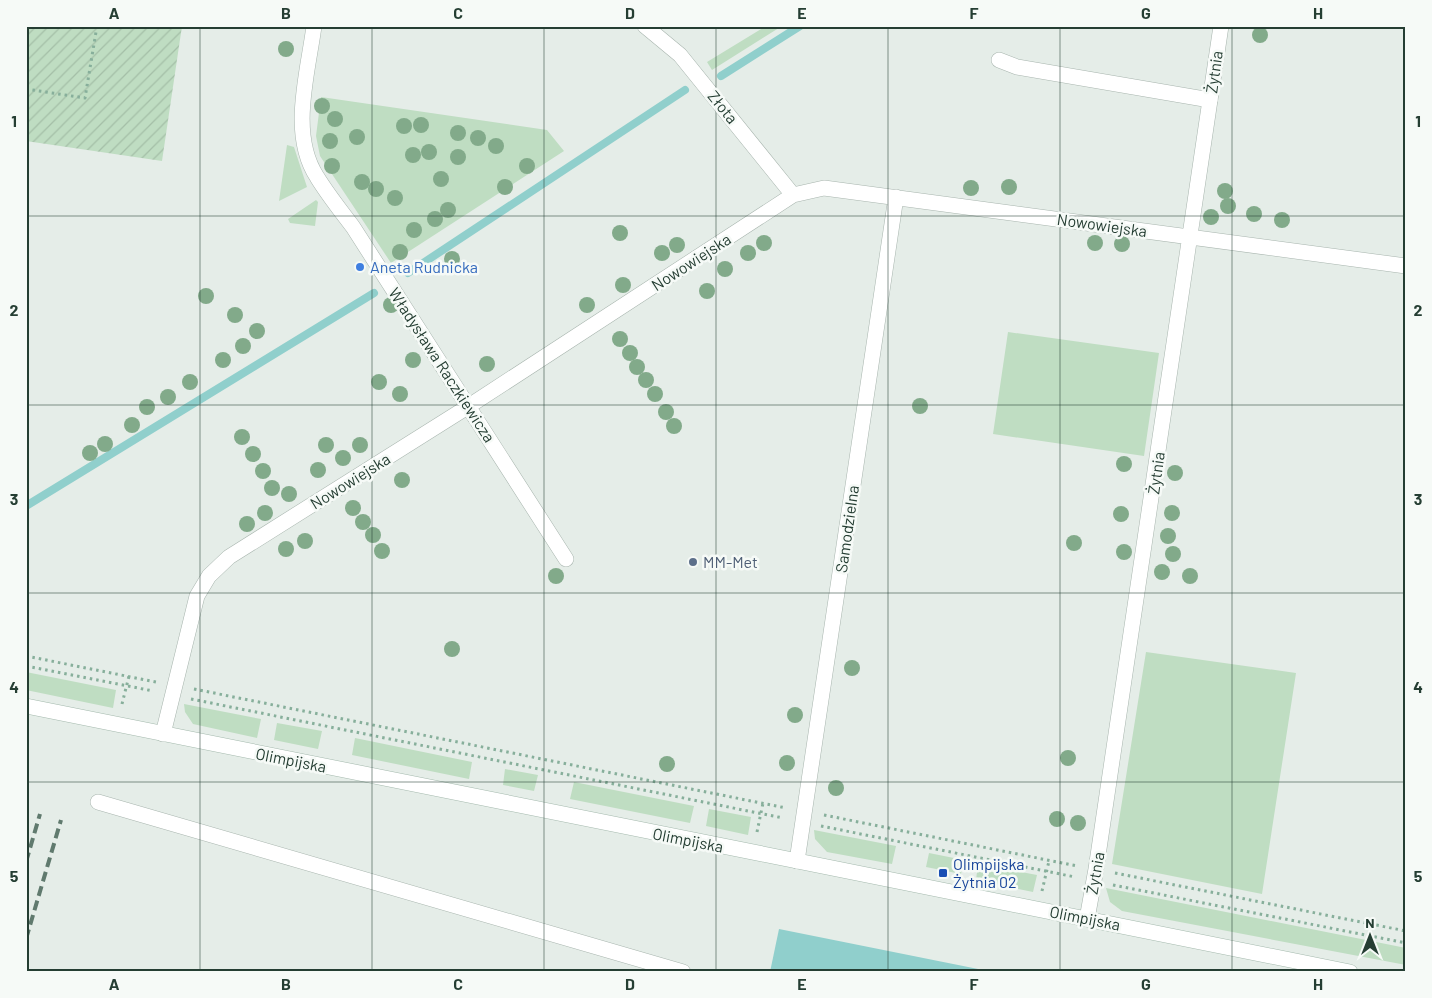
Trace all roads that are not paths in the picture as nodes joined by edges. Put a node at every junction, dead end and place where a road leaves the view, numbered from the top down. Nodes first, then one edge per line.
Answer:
1 (314, 26) edge
2 (645, 26) edge
3 (1221, 26) edge
4 (999, 60) dead end
5 (1210, 100) junction
6 (794, 196) junction
7 (896, 197) junction
8 (1191, 237) junction
9 (1406, 266) edge
10 (469, 406) junction
11 (566, 559) dead end
12 (26, 706) edge
13 (163, 734) junction
14 (98, 802) dead end
15 (797, 862) junction
16 (1087, 919) junction
17 (682, 972) edge
18 (1350, 972) edge

1 - 10 street, Władysława Raczkiewicza
2 - 6 street, Złota
3 - 5 street, Żytnia
4 - 5 street
5 - 8 street, Żytnia
6 - 7 street, Nowowiejska
6 - 10 street, Nowowiejska
7 - 8 street, Nowowiejska
7 - 15 street, Samodzielna
8 - 9 street, Nowowiejska
8 - 16 street, Żytnia
10 - 11 street, Władysława Raczkiewicza
10 - 13 street, Nowowiejska
12 - 13 street, Olimpijska
13 - 15 street, Olimpijska
14 - 17 street
15 - 16 street, Olimpijska
16 - 18 street, Olimpijska

